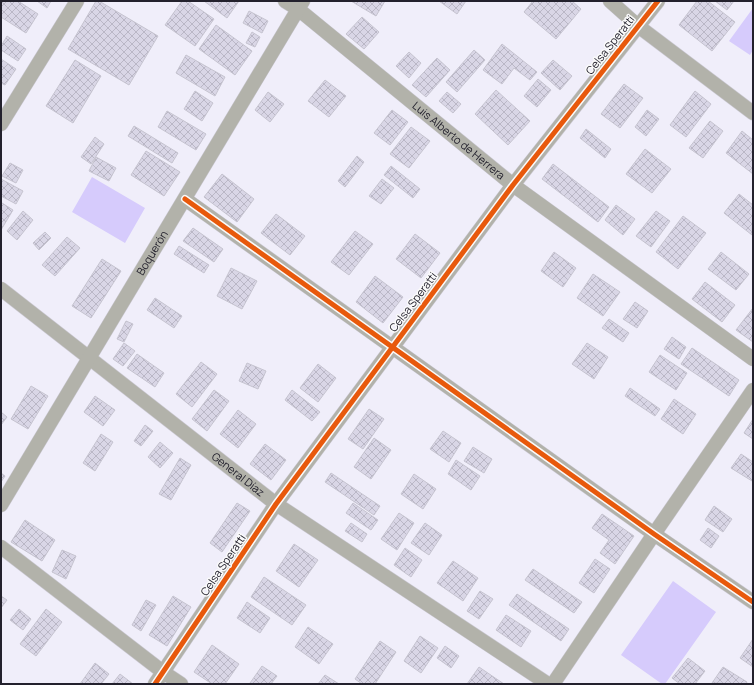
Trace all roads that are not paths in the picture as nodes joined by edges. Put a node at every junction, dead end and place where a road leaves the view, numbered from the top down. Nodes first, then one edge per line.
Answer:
1 (77, 1) edge
2 (286, 1) edge
3 (610, 1) edge
4 (658, 1) edge
5 (301, 5) edge
6 (638, 26) junction
7 (753, 113) edge
8 (1, 124) edge
9 (513, 185) junction
10 (184, 199) junction
11 (1, 289) edge
12 (392, 347) junction
13 (89, 358) junction
14 (753, 359) edge
15 (753, 390) edge
16 (276, 504) junction
17 (1, 505) edge
18 (654, 534) junction
19 (1, 547) edge
20 (753, 602) edge
21 (163, 672) junction
22 (155, 684) edge
23 (181, 684) edge
24 (548, 684) edge
25 (554, 684) edge

1 - 8 street
2 - 5 street, Luis Alberto de Herrera
3 - 6 street
4 - 6 street, Celsa Speratti
5 - 9 street, Luis Alberto de Herrera
5 - 10 street, Boquerón
6 - 7 street
6 - 9 street, Celsa Speratti
9 - 12 street, Celsa Speratti
9 - 14 street, Luis Alberto de Herrera
10 - 12 street
10 - 13 street, Boquerón
11 - 13 street, General Díaz
12 - 16 street, Celsa Speratti
12 - 18 street
13 - 16 street, General Díaz
13 - 17 street, Boquerón
15 - 18 street
16 - 21 street, Celsa Speratti
16 - 24 street, General Díaz
18 - 20 street
18 - 25 street
19 - 21 street
21 - 22 street, Celsa Speratti
21 - 23 street

